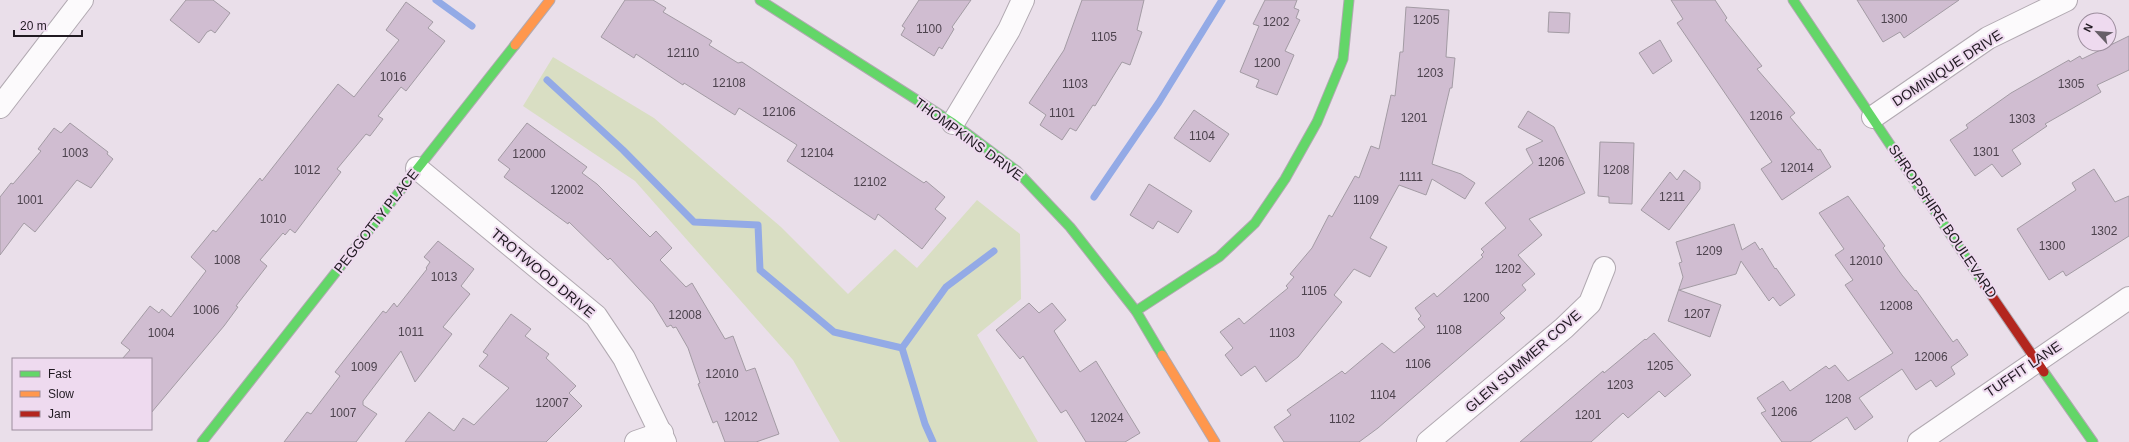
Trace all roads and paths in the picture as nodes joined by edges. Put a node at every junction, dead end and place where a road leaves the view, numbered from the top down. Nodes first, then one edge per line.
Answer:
1 (82, 0) edge
2 (550, 0) edge
3 (760, 0) edge
4 (1023, 0) edge
5 (1349, 0) edge
6 (1793, 0) edge
7 (2066, 0) edge
8 (0, 107) edge
9 (1873, 117) junction
10 (953, 123) junction
11 (417, 168) junction
12 (1604, 268) dead end
13 (2129, 298) edge
14 (1136, 311) junction
15 (2036, 361) junction
16 (663, 437) edge
17 (202, 442) edge
18 (636, 442) edge
19 (1215, 442) edge
20 (1428, 442) edge
21 (1919, 442) edge
22 (2093, 442) edge

1 - 8 street
2 - 11 street, PEGGOTTY PLACE
3 - 10 street, THOMPKINS DRIVE
4 - 10 street
5 - 14 street
6 - 9 street, SHROPSHIRE BOULEVARD
7 - 9 street, DOMINIQUE DRIVE
9 - 15 street, SHROPSHIRE BOULEVARD
10 - 14 street, THOMPKINS DRIVE
11 - 16 street, TROTWOOD DRIVE
11 - 17 street, PEGGOTTY PLACE
12 - 20 street, GLEN SUMMER COVE
13 - 15 street, TUFFIT LANE
14 - 19 street, THOMPKINS DRIVE
15 - 21 street, TUFFIT LANE
15 - 22 street, SHROPSHIRE BOULEVARD
16 - 18 street

